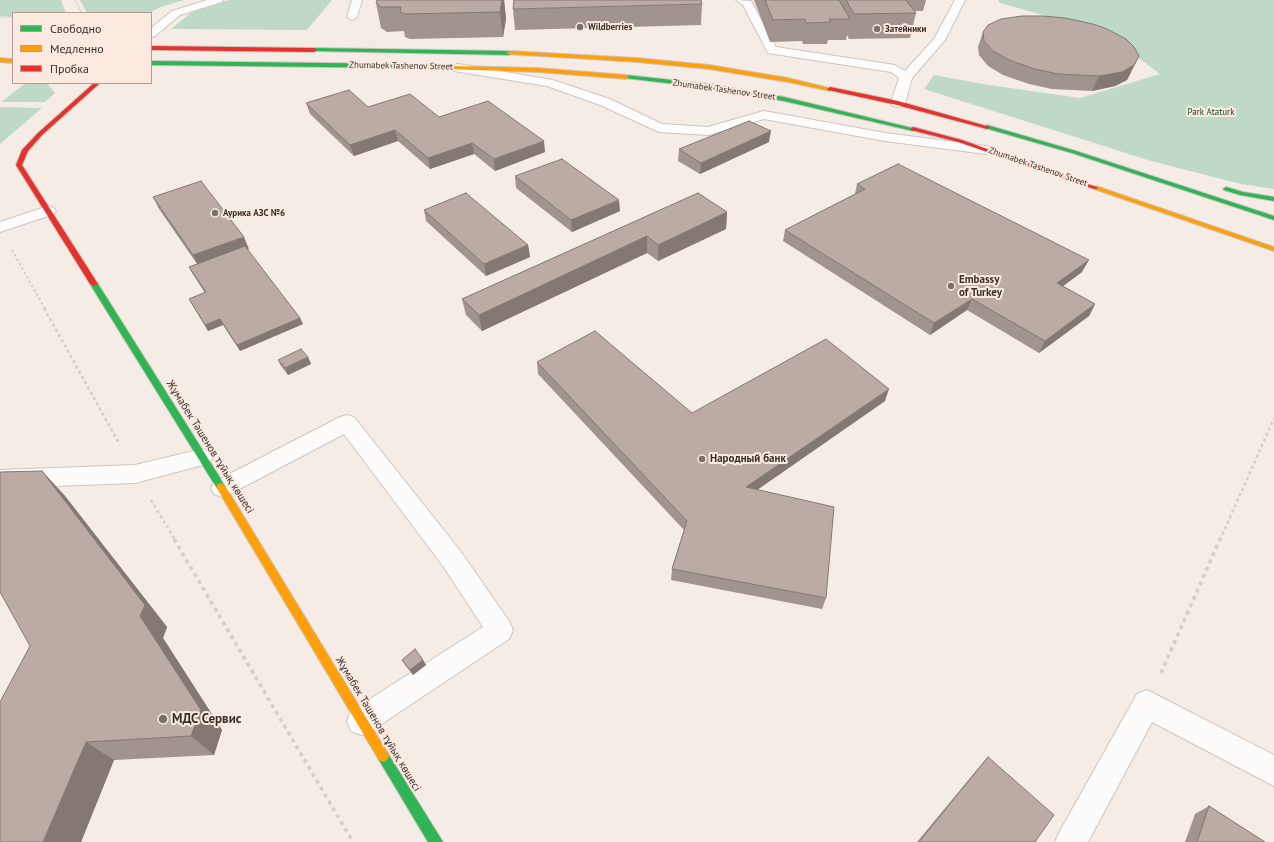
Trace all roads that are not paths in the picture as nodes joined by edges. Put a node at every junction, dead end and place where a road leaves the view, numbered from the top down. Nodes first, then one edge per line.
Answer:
1 (218, 0) edge
2 (357, 0) edge
3 (741, 0) edge
4 (960, 0) edge
5 (352, 17) dead end
6 (152, 33) edge
7 (152, 48) edge
8 (0, 60) edge
9 (12, 61) edge
10 (152, 63) edge
11 (452, 67) junction
12 (906, 77) junction
13 (96, 84) edge
14 (898, 103) junction
15 (986, 150) junction
16 (1105, 152) dead end
17 (1219, 187) dead end
18 (1274, 198) edge
19 (48, 211) junction
20 (1274, 218) edge
21 (1, 227) edge
22 (1274, 249) edge
23 (202, 458) junction
24 (0, 479) edge
25 (222, 488) junction
26 (361, 721) junction
27 (1274, 771) edge
28 (436, 842) edge
29 (1071, 842) edge

1 - 6 lane
2 - 5 lane
3 - 12 lane
4 - 12 lane
7 - 14 main road, Zhumabek Tashenov Street
8 - 9 main road
10 - 11 main road, Zhumabek Tashenov Street
11 - 15 main road, Zhumabek Tashenov Street
11 - 15 lane
12 - 14 lane
13 - 19 main road, Жұмабек Тәшенов тұйық көшесі
14 - 16 main road
14 - 20 main road, Zhumabek Tashenov Street
15 - 22 main road, Zhumabek Tashenov Street
17 - 18 main road
19 - 21 lane
19 - 23 main road, Жұмабек Тәшенов тұйық көшесі
23 - 24 lane
23 - 25 main road, Жұмабек Тәшенов тұйық көшесі
25 - 26 main road, Жұмабек Тәшенов тұйық көшесі
25 - 26 lane
26 - 28 main road, Жұмабек Тәшенов тұйық көшесі
27 - 29 lane

